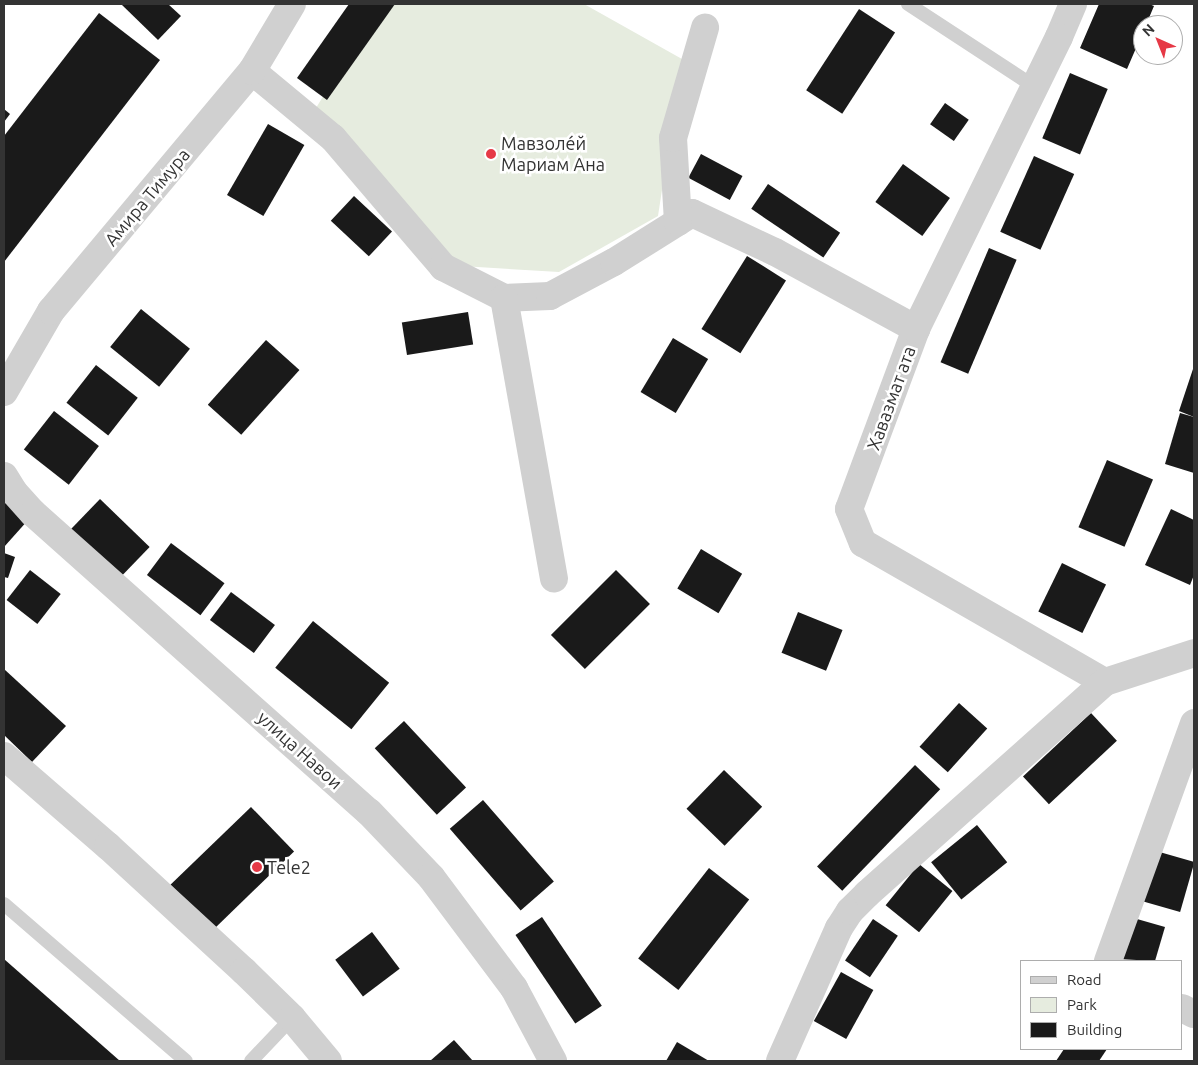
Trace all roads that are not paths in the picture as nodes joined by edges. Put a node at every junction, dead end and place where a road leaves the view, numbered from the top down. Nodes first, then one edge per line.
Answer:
1 (292, 4) edge
2 (908, 4) edge
3 (1072, 4) edge
4 (705, 28) dead end
5 (252, 71) junction
6 (1034, 87) junction
7 (678, 222) junction
8 (504, 298) junction
9 (916, 329) junction
10 (4, 392) edge
11 (4, 476) edge
12 (554, 578) dead end
13 (1194, 653) edge
14 (1104, 682) junction
15 (1194, 723) edge
16 (4, 756) edge
17 (4, 904) edge
18 (1108, 960) edge
19 (292, 1018) junction
20 (186, 1061) edge
21 (251, 1061) edge
22 (328, 1061) edge
23 (553, 1061) edge
24 (780, 1061) edge

1 - 5 street, Амира Тимура
2 - 6 lane
3 - 6 street, Хавазмат ата
4 - 7 street
5 - 8 street
5 - 10 street, Амира Тимура
6 - 9 street, Хавазмат ата
7 - 8 street
7 - 9 street
8 - 12 street
9 - 14 street, Хавазмат ата
11 - 23 street, улица Навои
13 - 14 street
14 - 24 street
15 - 18 street
16 - 19 street
17 - 20 lane
19 - 21 lane
19 - 22 street

